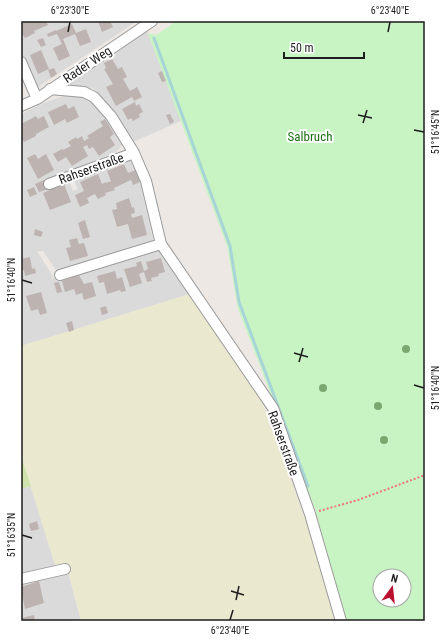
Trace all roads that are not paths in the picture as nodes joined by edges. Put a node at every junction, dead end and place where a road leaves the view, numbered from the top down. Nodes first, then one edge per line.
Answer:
1 (152, 21) edge
2 (21, 62) edge
3 (50, 89) junction
4 (37, 99) junction
5 (21, 106) edge
6 (134, 153) junction
7 (49, 184) dead end
8 (160, 244) junction
9 (60, 275) dead end
10 (65, 569) dead end
11 (21, 579) edge
12 (341, 621) edge

1 - 3 street, Rader Weg
2 - 4 street
3 - 4 street, Rader Weg
3 - 6 street, Rahserstraße
4 - 5 street, Rader Weg
6 - 7 street, Rahserstraße
6 - 8 street, Rahserstraße
8 - 9 street
8 - 12 street, Rahserstraße
10 - 11 street

